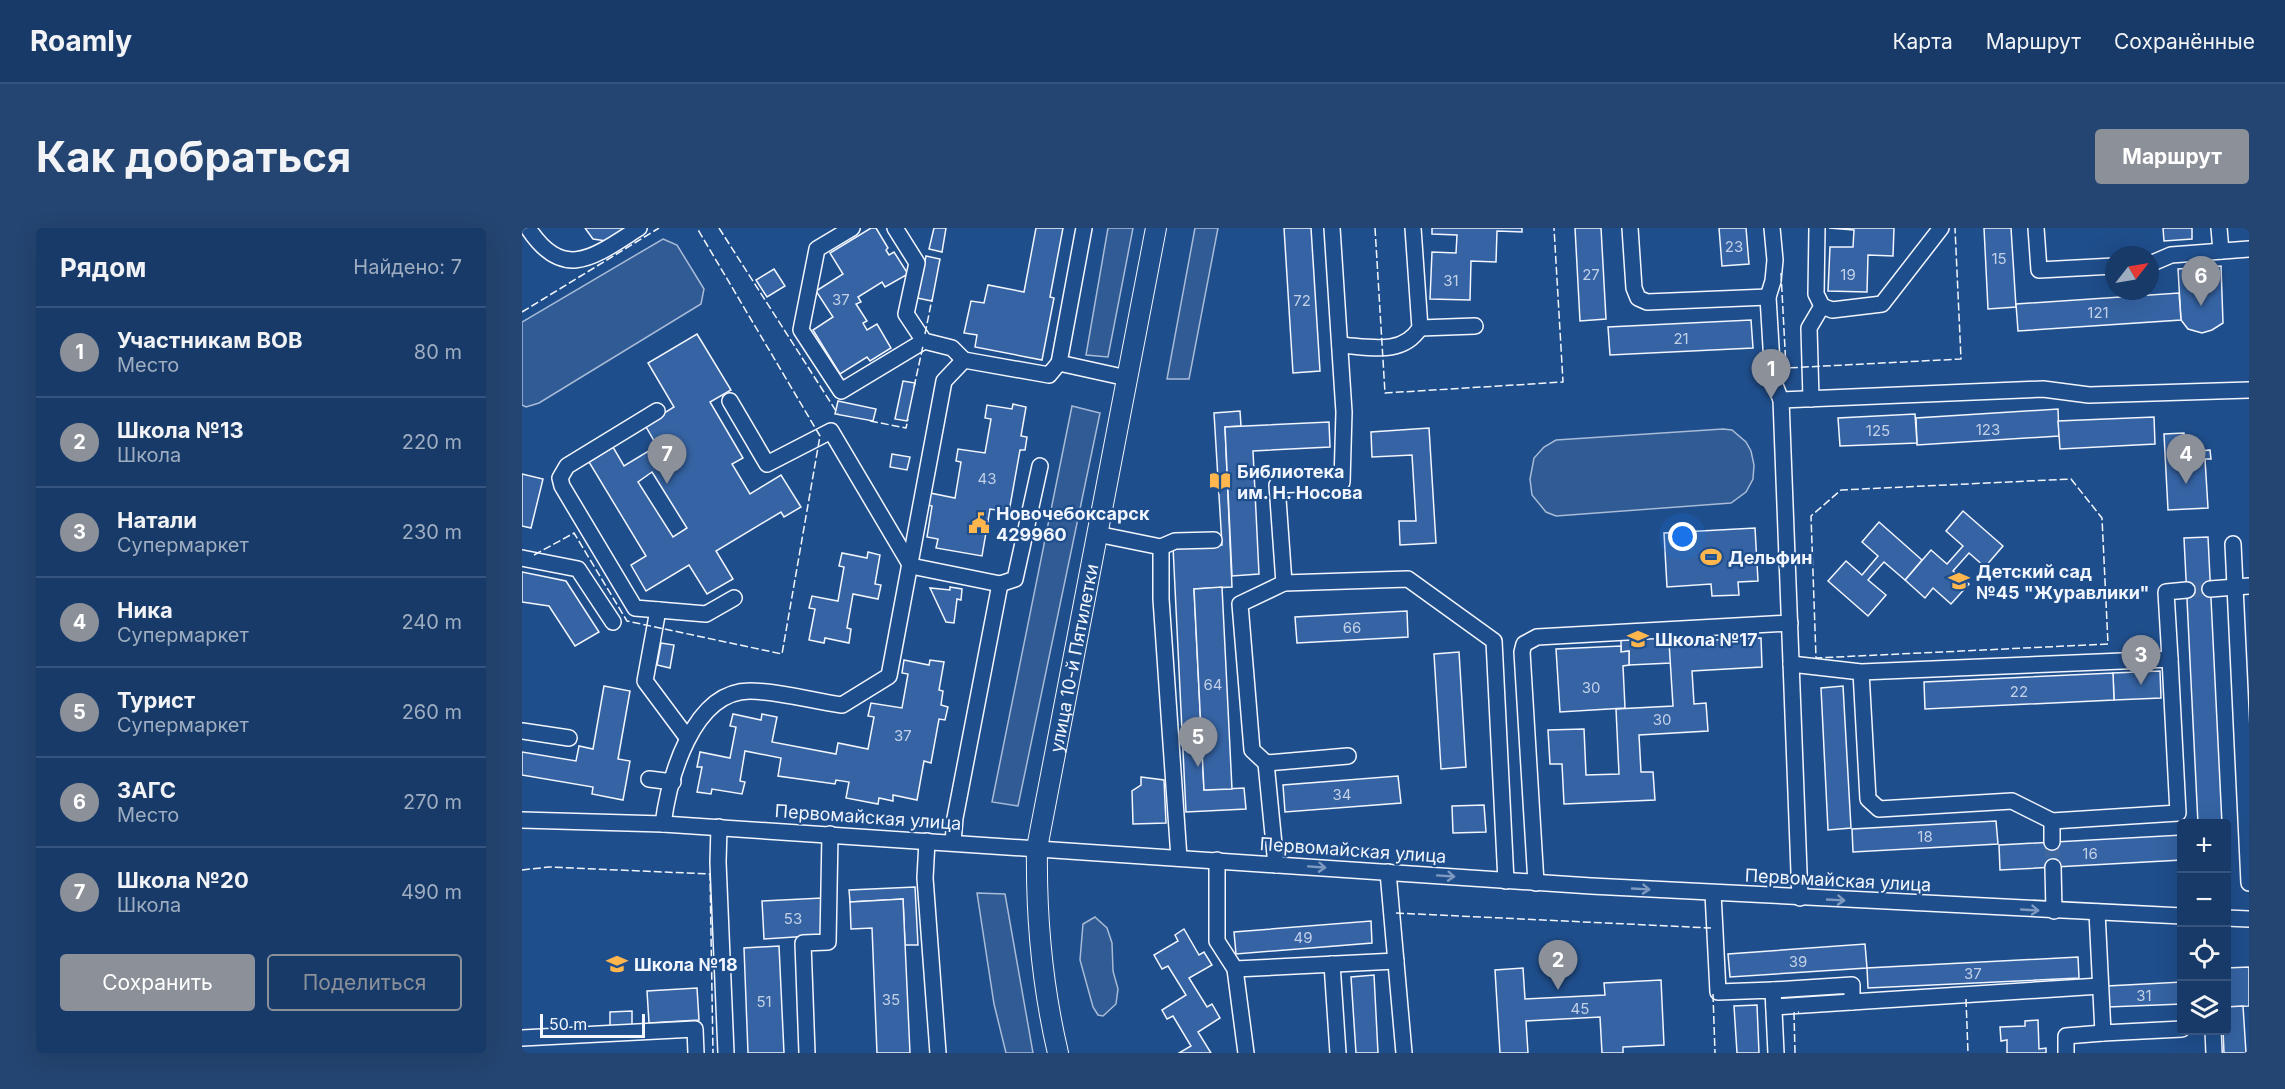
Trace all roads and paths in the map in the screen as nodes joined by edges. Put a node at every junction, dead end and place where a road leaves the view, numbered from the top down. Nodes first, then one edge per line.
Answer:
1 (528, 228) edge
2 (639, 228) edge
3 (852, 228) edge
4 (895, 228) edge
5 (1084, 228) edge
6 (1156, 228) edge
7 (1332, 228) edge
8 (1413, 228) edge
9 (1630, 228) edge
10 (1772, 228) edge
11 (1817, 228) edge
12 (1941, 228) edge
13 (2036, 228) edge
14 (2219, 228) edge
15 (2249, 249) edge
16 (2221, 251) junction
17 (2159, 260) edge
18 (2105, 266) edge
19 (1768, 297) junction
20 (1821, 306) junction
21 (1475, 326) dead end
22 (1420, 328) junction
23 (924, 340) junction
24 (1340, 345) junction
25 (964, 360) junction
26 (1059, 363) junction
27 (1127, 378) junction
28 (2249, 390) edge
29 (1811, 399) junction
30 (1781, 400) junction
31 (730, 401) dead end
32 (657, 411) dead end
33 (1040, 466) dead end
34 (1097, 534) junction
35 (1214, 540) dead end
36 (2233, 544) dead end
37 (1161, 547) junction
38 (522, 558) edge
39 (911, 566) junction
40 (1284, 583) junction
41 (1000, 584) junction
42 (2242, 587) edge
43 (2210, 589) tunnel mouth
44 (2187, 591) tunnel mouth
45 (734, 598) dead end
46 (658, 610) junction
47 (613, 622) dead end
48 (1790, 623) junction
49 (2170, 658) junction
50 (1791, 664) junction
51 (1861, 672) junction
52 (522, 730) edge
53 (686, 736) junction
54 (569, 738) dead end
55 (1348, 756) dead end
56 (1266, 763) junction
57 (649, 779) dead end
58 (673, 782) junction
59 (522, 820) edge
60 (2052, 821) junction
61 (663, 824) junction
62 (719, 827) junction
63 (830, 834) junction
64 (927, 841) junction
65 (953, 842) junction
66 (2052, 842) tunnel mouth
67 (1037, 848) junction
68 (1179, 858) junction
69 (1217, 860) junction
70 (1276, 865) junction
71 (2053, 867) tunnel mouth
72 (1388, 872) junction
73 (1506, 881) junction
74 (1536, 883) junction
75 (2249, 883) edge
76 (1713, 894) junction
77 (1800, 898) junction
78 (2054, 911) junction
79 (2097, 912) junction
80 (2177, 916) edge
81 (2231, 918) edge
82 (2249, 919) edge
83 (1396, 962) junction
84 (1332, 964) junction
85 (1235, 969) junction
86 (2100, 986) junction
87 (1773, 990) junction
88 (1852, 1002) junction
89 (1774, 1007) junction
90 (2177, 1029) edge
91 (2103, 1033) junction
92 (2213, 1035) edge
93 (522, 1038) edge
94 (696, 1053) edge
95 (726, 1053) edge
96 (807, 1053) edge
97 (938, 1053) edge
98 (1058, 1053) edge
99 (1246, 1053) edge
100 (1338, 1053) edge
101 (1404, 1053) edge
102 (1776, 1053) edge
103 (2066, 1053) edge
104 (2214, 1053) edge

1 - 2 street
3 - 23 street
4 - 23 street
5 - 26 street
6 - 27 main road, улица 10-й Пятилетки
7 - 24 street
8 - 22 street
9 - 19 street
10 - 19 street
11 - 20 street
12 - 20 street
13 - 18 street
14 - 16 street
15 - 16 street
16 - 17 street
19 - 30 street
20 - 29 street
21 - 22 street
22 - 24 street
23 - 25 street
24 - 40 street
25 - 26 street
25 - 39 street
26 - 27 street
27 - 34 main road, улица 10-й Пятилетки
28 - 29 street
29 - 30 street
30 - 48 street
31 - 39 street
32 - 46 street
33 - 41 street
34 - 37 street
34 - 67 main road, улица 10-й Пятилетки
35 - 37 street
36 - 42 street
37 - 68 street
38 - 47 street
39 - 41 street
39 - 53 street
40 - 56 street
40 - 73 street
41 - 65 street
42 - 43 street
42 - 75 street
44 - 49 street
45 - 46 street
46 - 53 street
48 - 50 street
48 - 74 street
49 - 51 street
49 - 60 street
50 - 51 street
50 - 77 street
51 - 60 street
52 - 54 street
53 - 58 street
55 - 56 street
56 - 70 street
57 - 58 street
58 - 61 street
59 - 61 street, Первомайская улица
60 - 66 street
61 - 62 street, Первомайская улица
62 - 63 street, Первомайская улица
62 - 95 street
63 - 64 street, Первомайская улица
63 - 96 street
64 - 65 street, Первомайская улица
64 - 97 street
65 - 67 street, Первомайская улица
67 - 68 street, Первомайская улица
67 - 98 main road, улица 10-й Пятилетки
68 - 69 street, Первомайская улица
69 - 70 street, Первомайская улица
69 - 85 street
70 -> 72 street, Первомайская улица
71 - 78 street
72 -> 73 street, Первомайская улица
72 - 83 street
73 - 74 street, Первомайская улица
74 -> 76 street, Первомайская улица
76 - 77 street, Первомайская улица
76 - 87 street
77 -> 78 street, Первомайская улица
78 - 79 street, Первомайская улица
79 - 80 street, Первомайская улица
79 - 86 street
81 - 82 street
83 - 84 street
83 - 101 street
84 - 85 street
84 - 100 street
85 - 99 street
86 - 88 street
86 - 91 street
87 - 88 street
87 - 89 street
88 - 89 street
89 - 102 street
90 - 91 street
91 - 103 street
92 - 104 street
93 - 94 street

